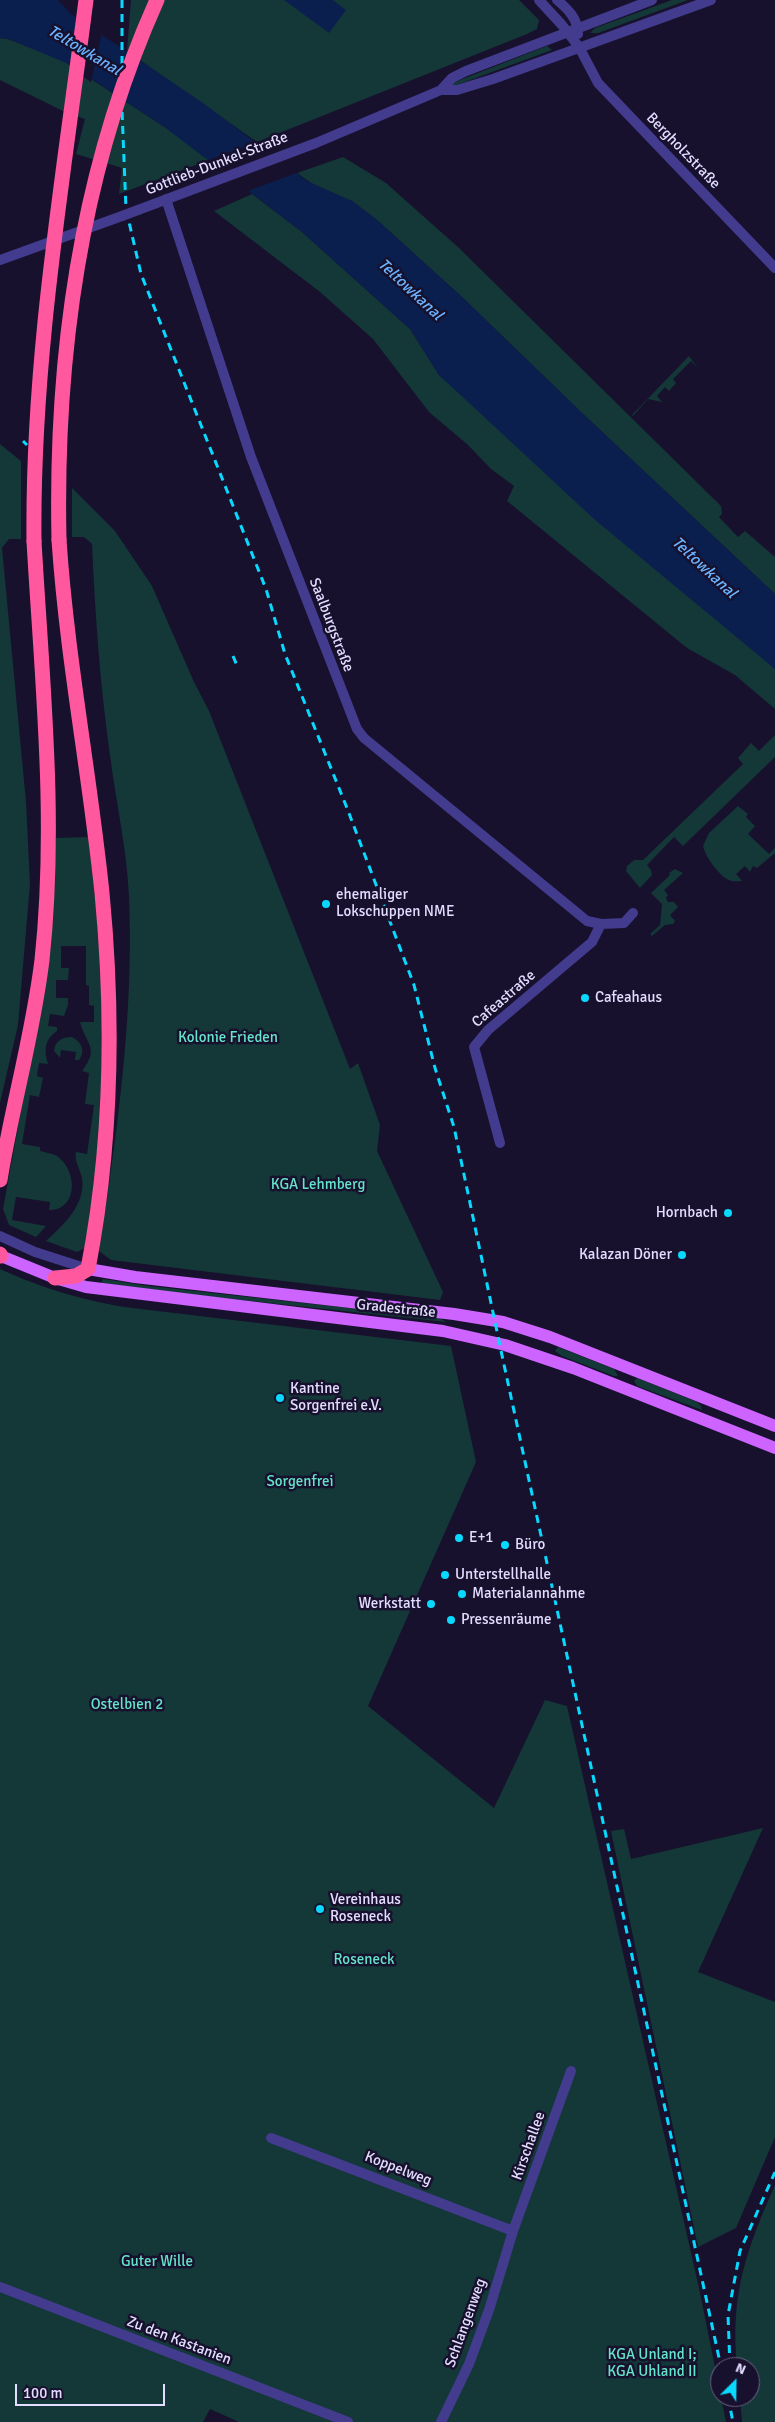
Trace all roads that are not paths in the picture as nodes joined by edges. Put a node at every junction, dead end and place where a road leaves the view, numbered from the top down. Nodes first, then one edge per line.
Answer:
1 (86, 0) edge
2 (156, 0) edge
3 (539, 0) edge
4 (557, 0) edge
5 (652, 0) edge
6 (711, 0) edge
7 (578, 27) junction
8 (567, 32) junction
9 (579, 47) junction
10 (442, 90) junction
11 (166, 199) junction
12 (0, 260) edge
13 (775, 268) edge
14 (633, 913) dead end
15 (601, 924) junction
16 (500, 1143) dead end
17 (0, 1180) edge
18 (0, 1236) edge
19 (0, 1255) edge
20 (88, 1269) junction
21 (56, 1278) junction
22 (775, 1426) edge
23 (775, 1448) edge
24 (571, 2071) dead end
25 (271, 2138) dead end
26 (513, 2231) junction
27 (0, 2287) edge
28 (348, 2422) edge
29 (441, 2422) edge

1 - 17 highway, bridge
2 - 20 highway, bridge
3 - 8 street
4 - 7 street
5 - 7 street, Gottlieb-Dunkel-Straße
6 - 9 street, Gottlieb-Dunkel-Straße
7 - 8 street, Gottlieb-Dunkel-Straße
7 - 9 street
8 - 9 street
8 - 10 street, Gottlieb-Dunkel-Straße
9 - 10 street, Gottlieb-Dunkel-Straße
9 - 13 street, Bergholzstraße
10 - 11 street, Gottlieb-Dunkel-Straße
11 - 12 street, Gottlieb-Dunkel-Straße, bridge
11 - 15 street, Saalburgstraße
14 - 15 street, Saalburgstraße
15 - 16 street, Cafeastraße
18 - 20 street, Gradestraße
19 - 21 main road, Gradestraße
20 - 21 highway
20 - 22 main road, Gradestraße
21 - 23 main road, Gradestraße
24 - 26 street, Kirschallee
25 - 26 street, Koppelweg
26 - 29 street, Schlangenweg
27 - 28 street, Zu den Kastanien

